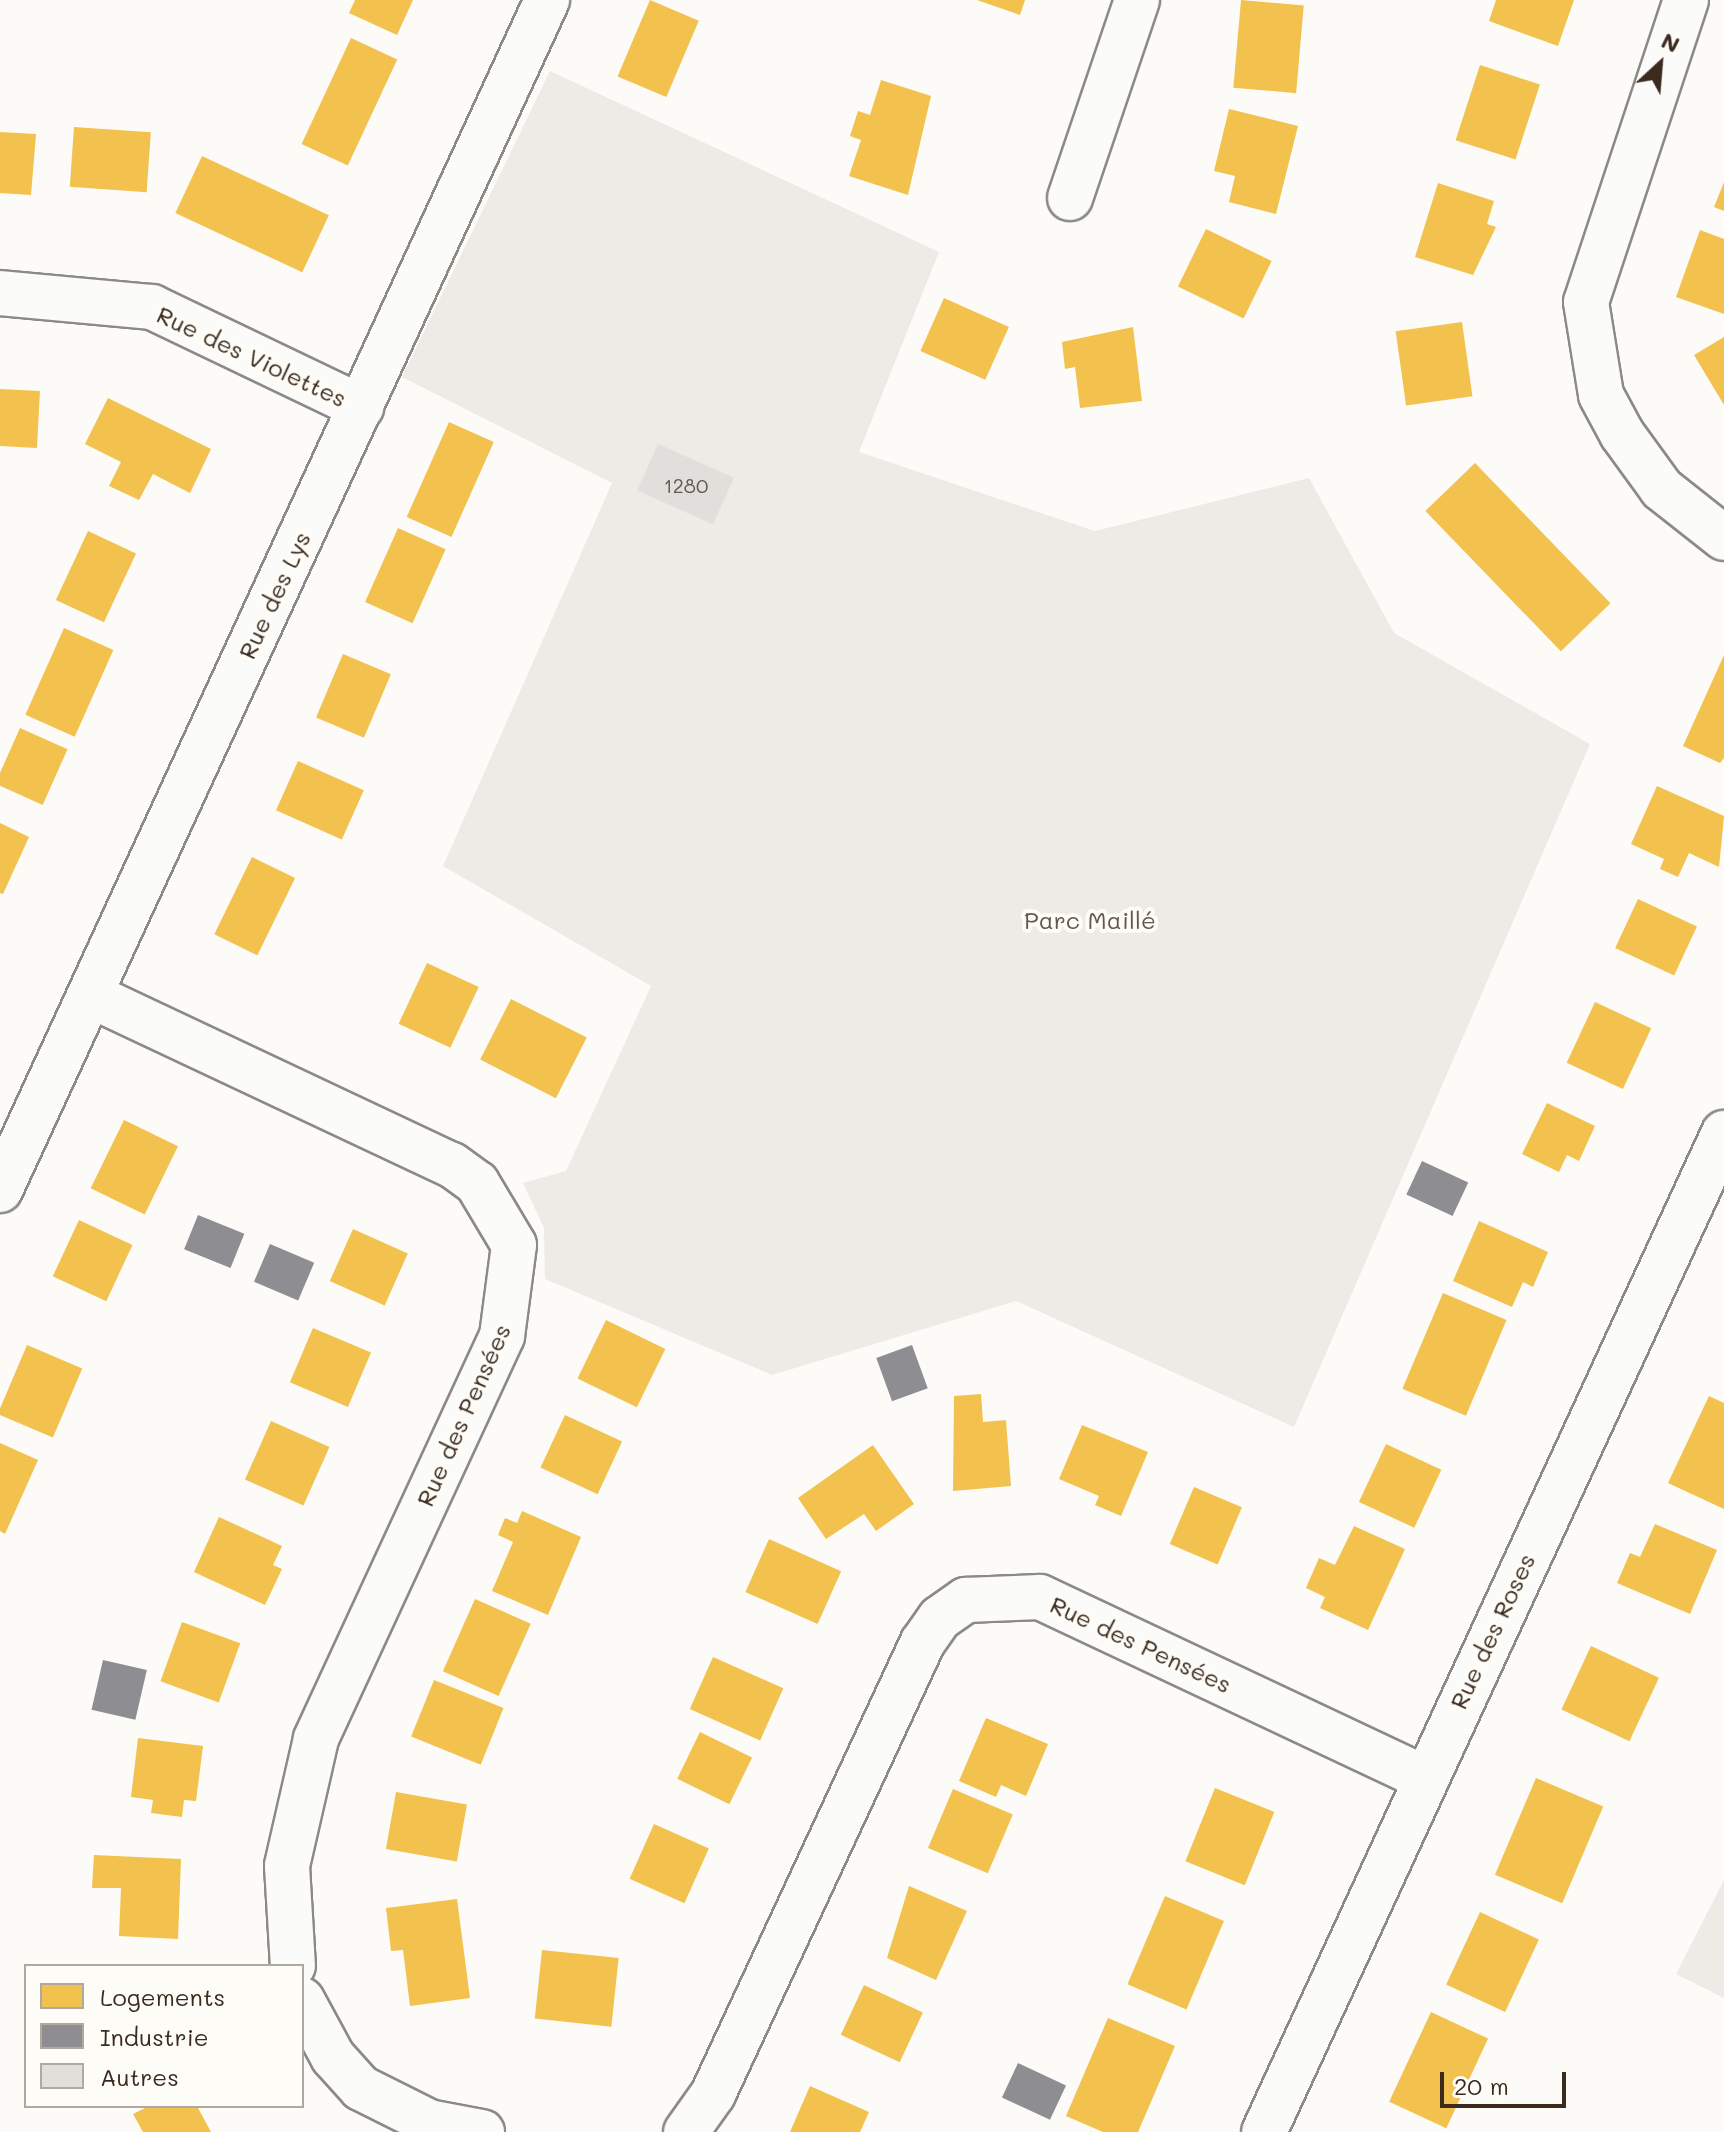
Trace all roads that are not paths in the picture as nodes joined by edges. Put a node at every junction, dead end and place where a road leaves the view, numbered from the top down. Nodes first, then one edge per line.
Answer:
1 (547, 0) edge
2 (1137, 0) edge
3 (1686, 0) edge
4 (1070, 198) dead end
5 (0, 293) edge
6 (361, 407) junction
7 (1724, 538) edge
8 (90, 995) junction
9 (1724, 1133) edge
10 (0, 1190) edge
11 (1424, 1778) junction
12 (293, 1964) edge
13 (304, 2004) edge
14 (482, 2132) edge
15 (686, 2132) edge
16 (1264, 2132) edge

1 - 6 street, Rue des Lys
2 - 4 street
3 - 7 street
5 - 6 street, Rue des Violettes
6 - 8 street, Rue des Lys
8 - 10 street, Rue des Lys
8 - 12 street, Rue des Pensées
9 - 11 street, Rue des Roses
11 - 15 street, Rue des Pensées
11 - 16 street, Rue des Roses
13 - 14 street

